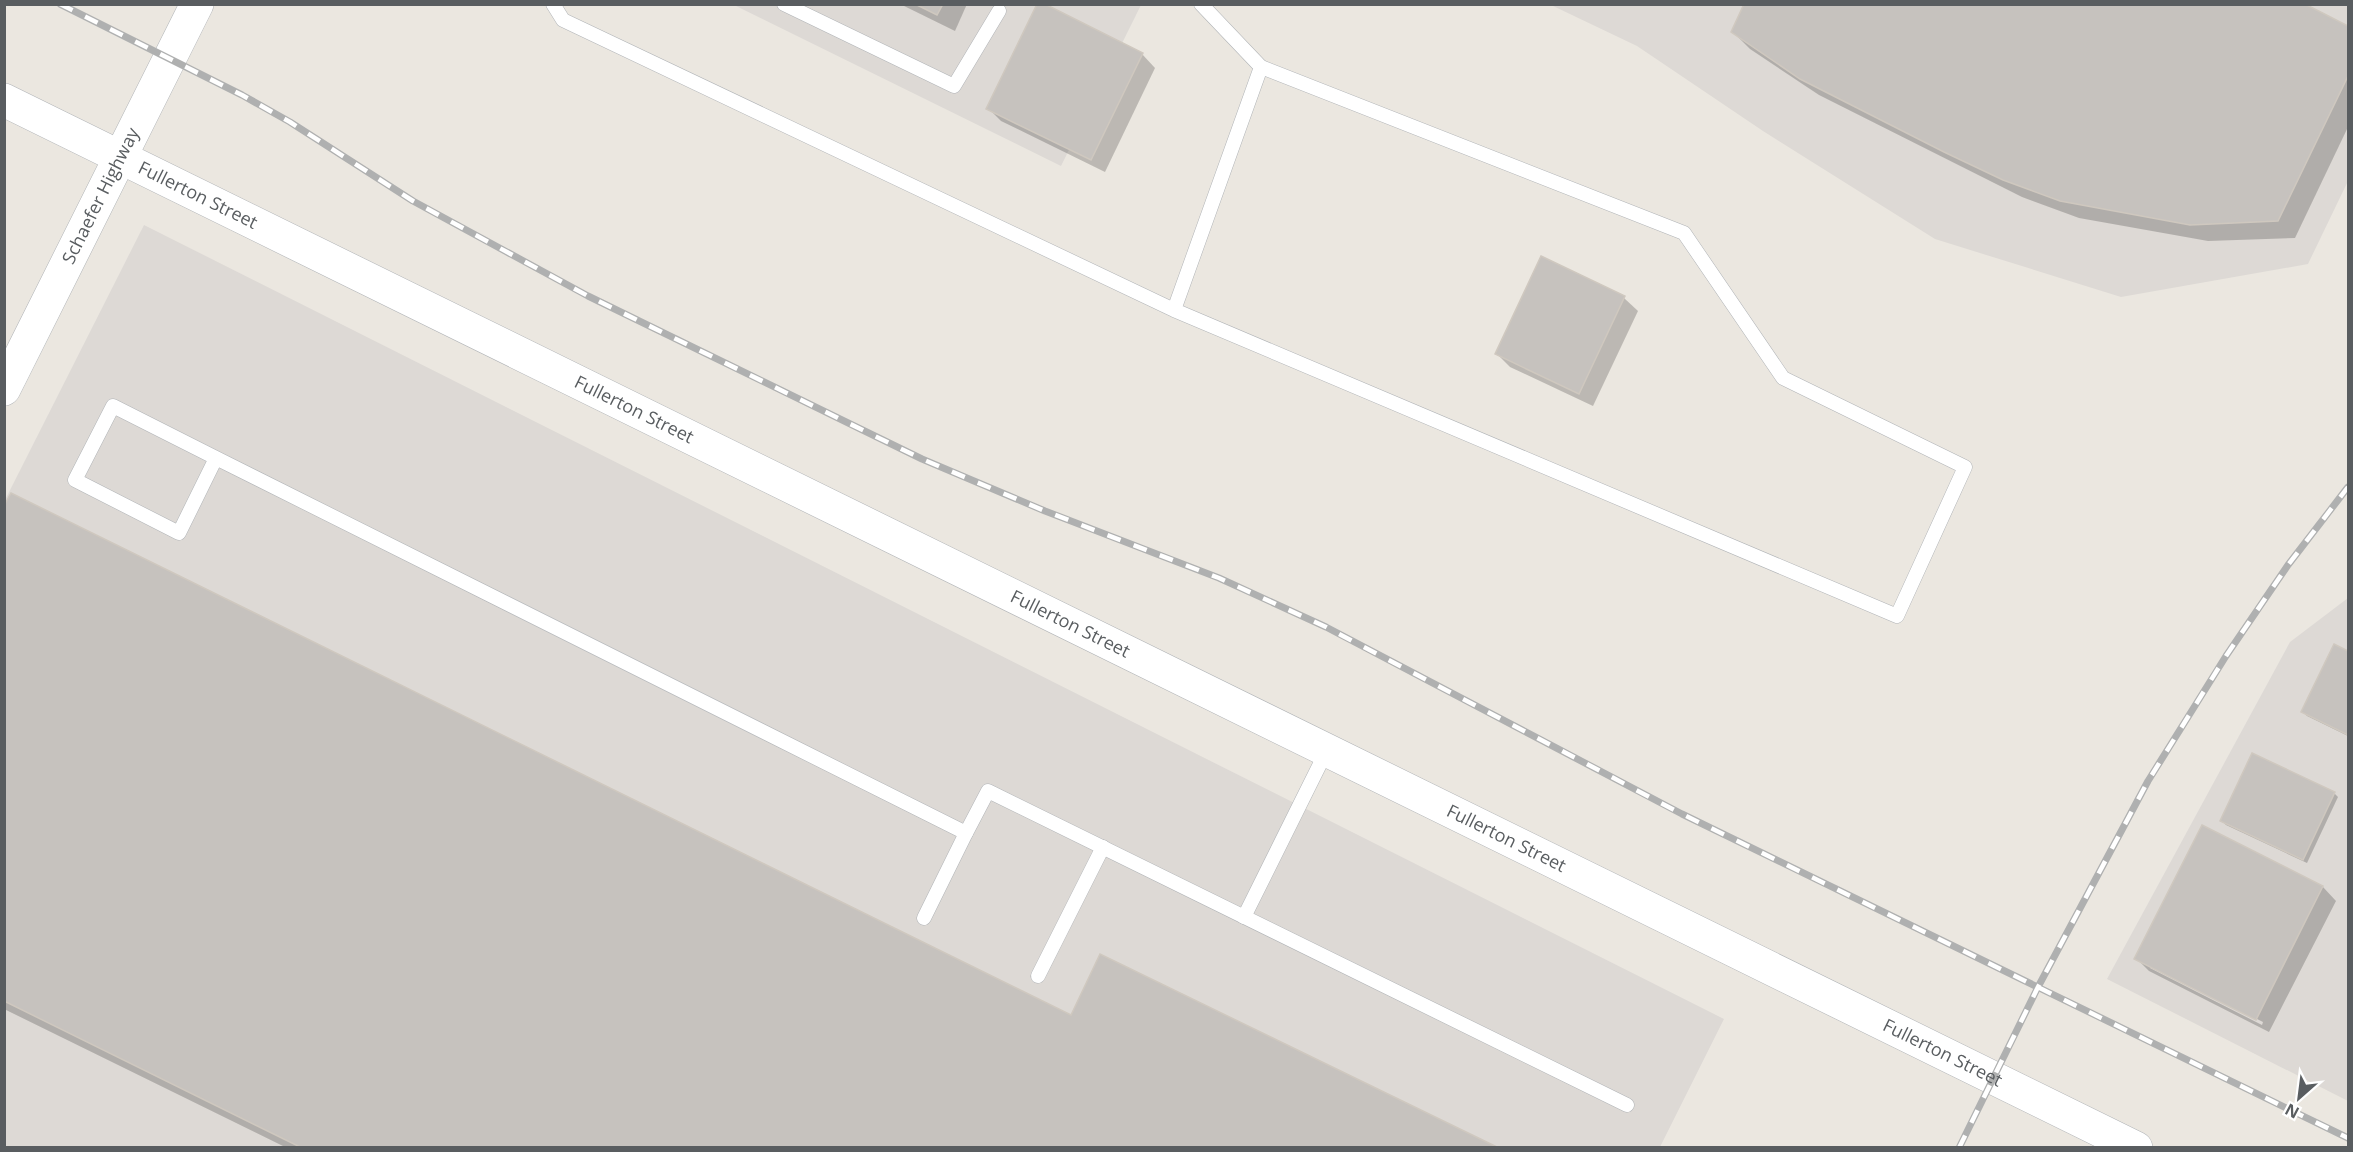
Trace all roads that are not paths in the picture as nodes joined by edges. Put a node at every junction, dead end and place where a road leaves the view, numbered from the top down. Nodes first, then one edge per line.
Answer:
1 (196, 4) edge
2 (553, 4) edge
3 (784, 4) edge
4 (1201, 4) edge
5 (999, 11) dead end
6 (1261, 67) junction
7 (4, 100) edge
8 (120, 157) junction
9 (1174, 310) junction
10 (4, 388) edge
11 (216, 458) junction
12 (1327, 750) junction
13 (966, 833) junction
14 (1103, 847) junction
15 (1244, 917) junction
16 (924, 918) dead end
17 (1038, 976) dead end
18 (1627, 1105) dead end
19 (2136, 1148) edge

1 - 8 street, Schaefer Highway
2 - 9 lane
3 - 5 lane
4 - 6 lane
6 - 9 lane
6 - 9 lane
7 - 8 street, Fullerton Street
8 - 10 street, Schaefer Highway
8 - 12 street, Fullerton Street
11 - 11 lane
11 - 13 lane
12 - 15 lane
12 - 19 street, Fullerton Street
13 - 14 lane
13 - 16 lane
14 - 15 lane
14 - 17 lane
15 - 18 lane

